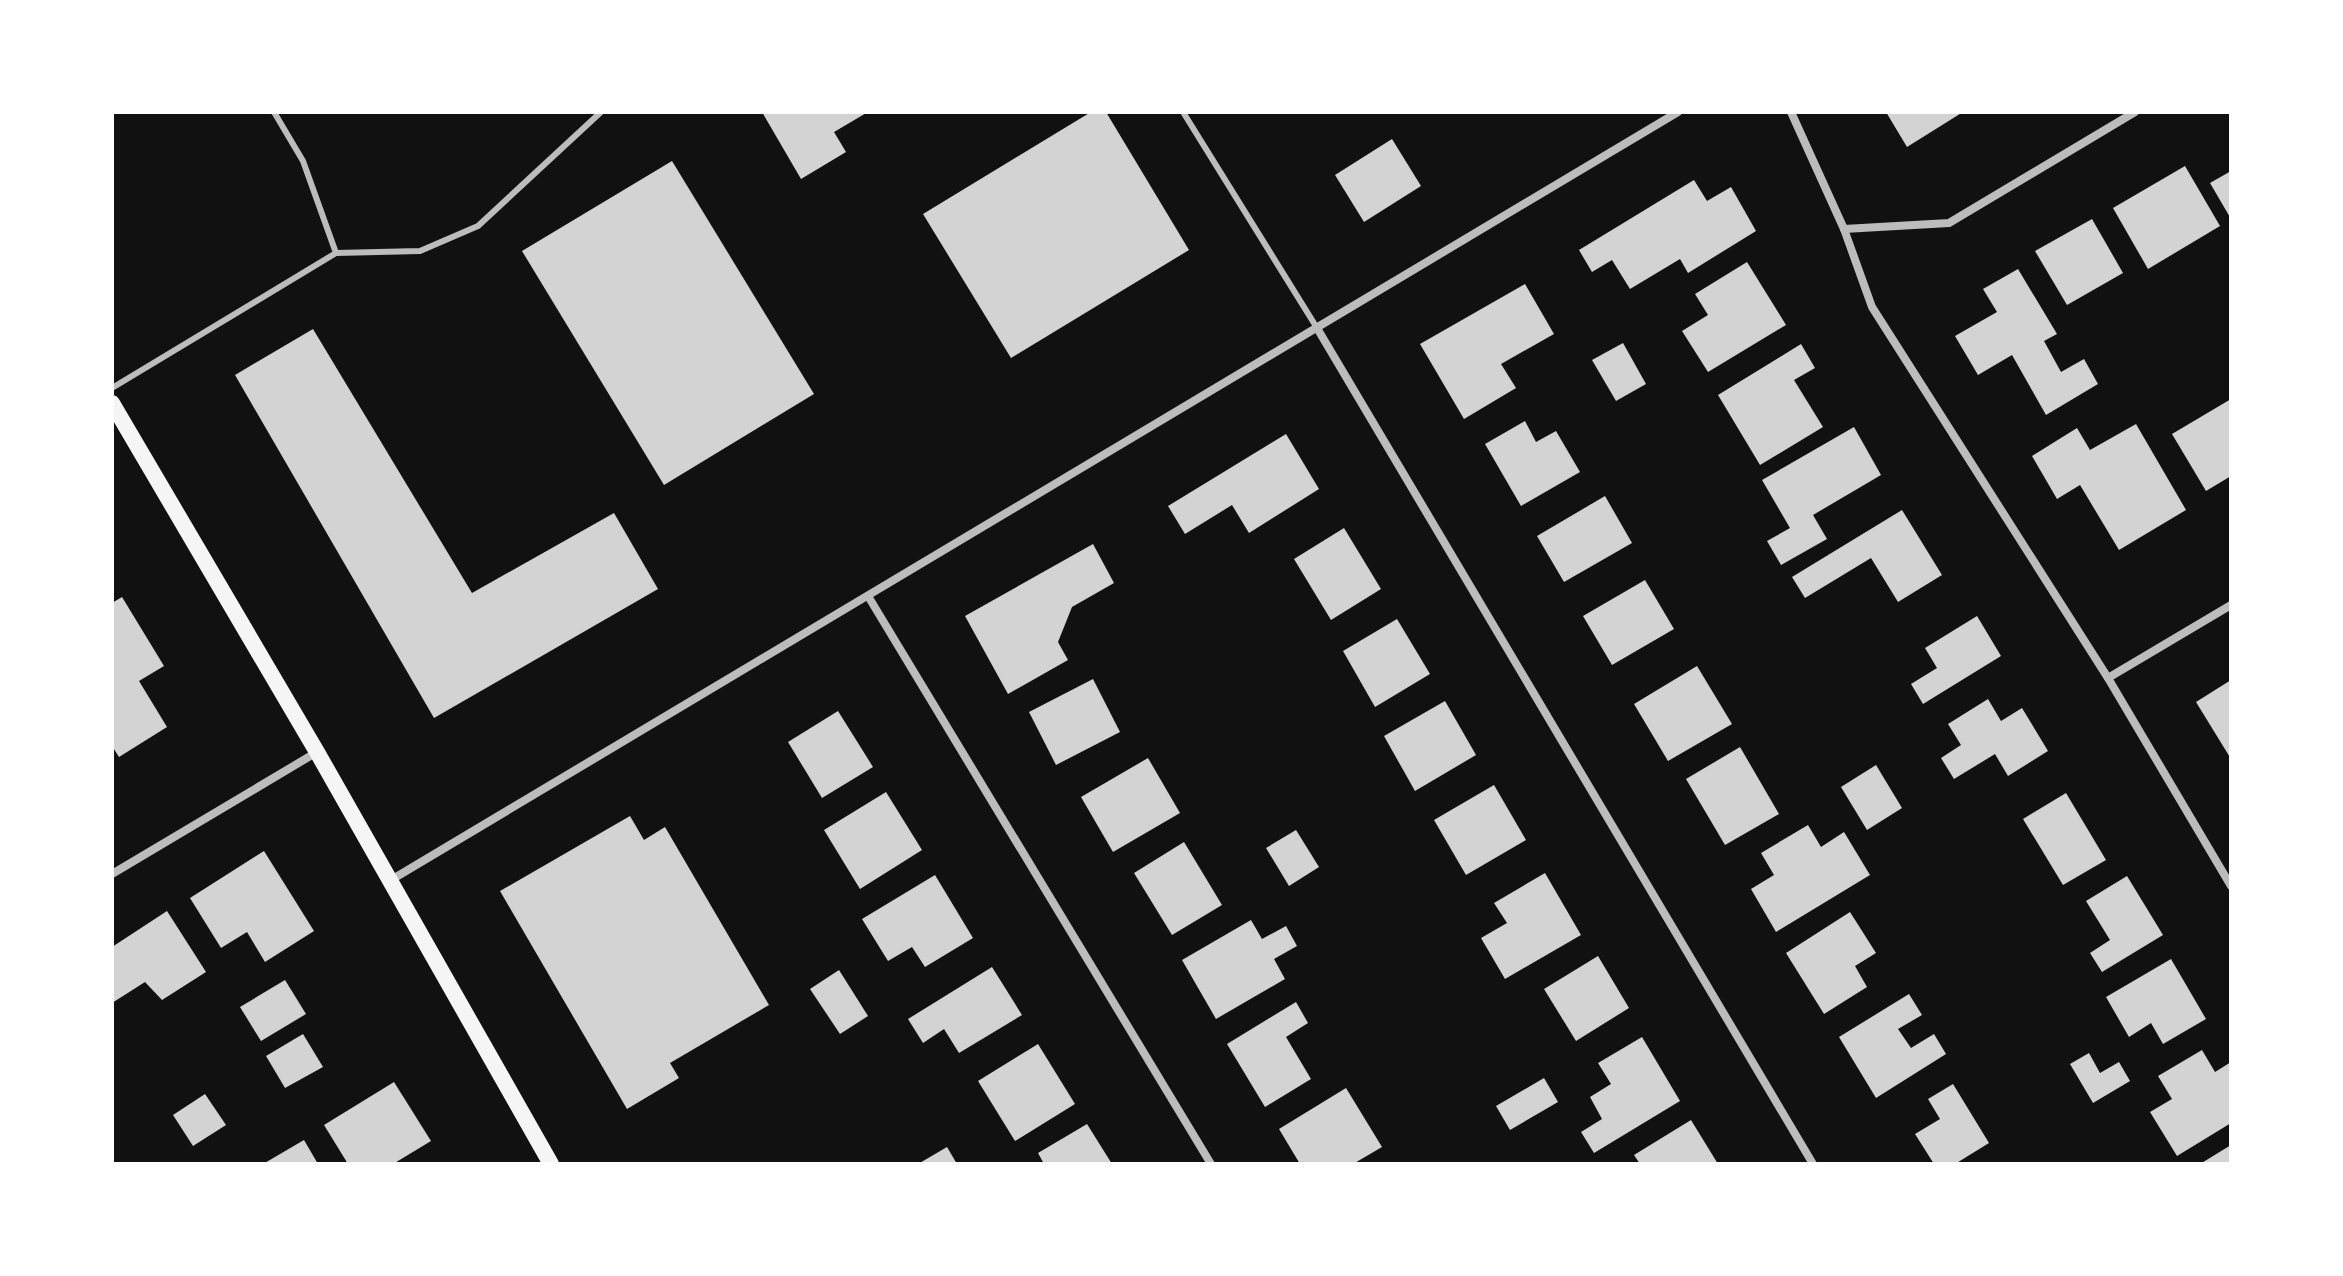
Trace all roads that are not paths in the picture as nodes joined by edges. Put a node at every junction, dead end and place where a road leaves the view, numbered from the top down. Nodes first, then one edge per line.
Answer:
1 (274, 112) edge
2 (601, 112) edge
3 (1183, 112) edge
4 (1678, 112) edge
5 (1791, 112) edge
6 (2135, 112) edge
7 (1844, 229) junction
8 (336, 253) junction
9 (1317, 328) junction
10 (112, 388) edge
11 (112, 403) edge
12 (868, 596) junction
13 (2231, 605) edge
14 (2108, 678) junction
15 (317, 752) junction
16 (112, 874) edge
17 (391, 880) junction
18 (2231, 886) edge
19 (551, 1164) edge
20 (1211, 1164) edge
21 (1813, 1164) edge

1 - 8 lane
2 - 8 lane
3 - 9 lane
4 - 9 street
5 - 7 street
6 - 7 street
7 - 14 street
8 - 10 lane
9 - 12 street
9 - 21 street
11 - 15 main road
12 - 17 street
12 - 20 street
13 - 14 street
14 - 18 street
15 - 16 street
15 - 17 main road
17 - 19 main road

